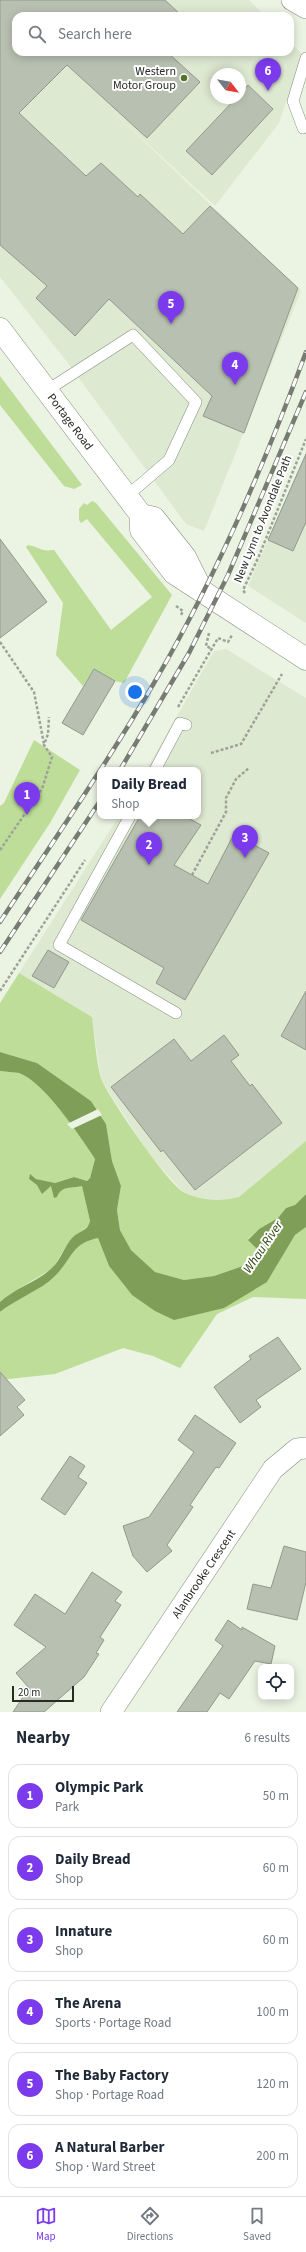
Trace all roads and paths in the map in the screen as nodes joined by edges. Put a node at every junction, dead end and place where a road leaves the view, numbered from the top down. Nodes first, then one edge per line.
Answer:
1 (292, 0) edge
2 (306, 8) edge
3 (306, 58) edge
4 (303, 128) dead end
5 (0, 329) edge
6 (46, 391) junction
7 (306, 439) edge
8 (127, 496) junction
9 (247, 595) dead end
10 (176, 606) dead end
11 (180, 615) dead end
12 (209, 633) dead end
13 (232, 635) dead end
14 (0, 642) edge
15 (212, 649) junction
16 (306, 659) edge
17 (282, 674) dead end
18 (176, 711) dead end
19 (49, 717) dead end
20 (186, 725) dead end
21 (44, 745) junction
22 (211, 753) dead end
23 (157, 767) edge
24 (248, 768) dead end
25 (128, 819) edge
26 (0, 850) edge
27 (88, 856) dead end
28 (192, 875) dead end
29 (0, 990) edge
30 (176, 1013) dead end
31 (306, 1448) edge
32 (111, 1712) edge

1 - 2 street
3 - 4 lane
5 - 6 main road, Portage Road
6 - 8 main road, Portage Road
6 - 8 lane
7 - 9 path, New Lynn to Avondale Path
8 - 16 main road, Portage Road
10 - 11 path
12 - 15 path
13 - 15 path
14 - 21 path
15 - 18 path
17 - 22 path
19 - 21 path
20 - 23 lane
21 - 26 path
24 - 28 path
25 - 30 lane
27 - 29 path
31 - 32 street, Alanbrooke Crescent

